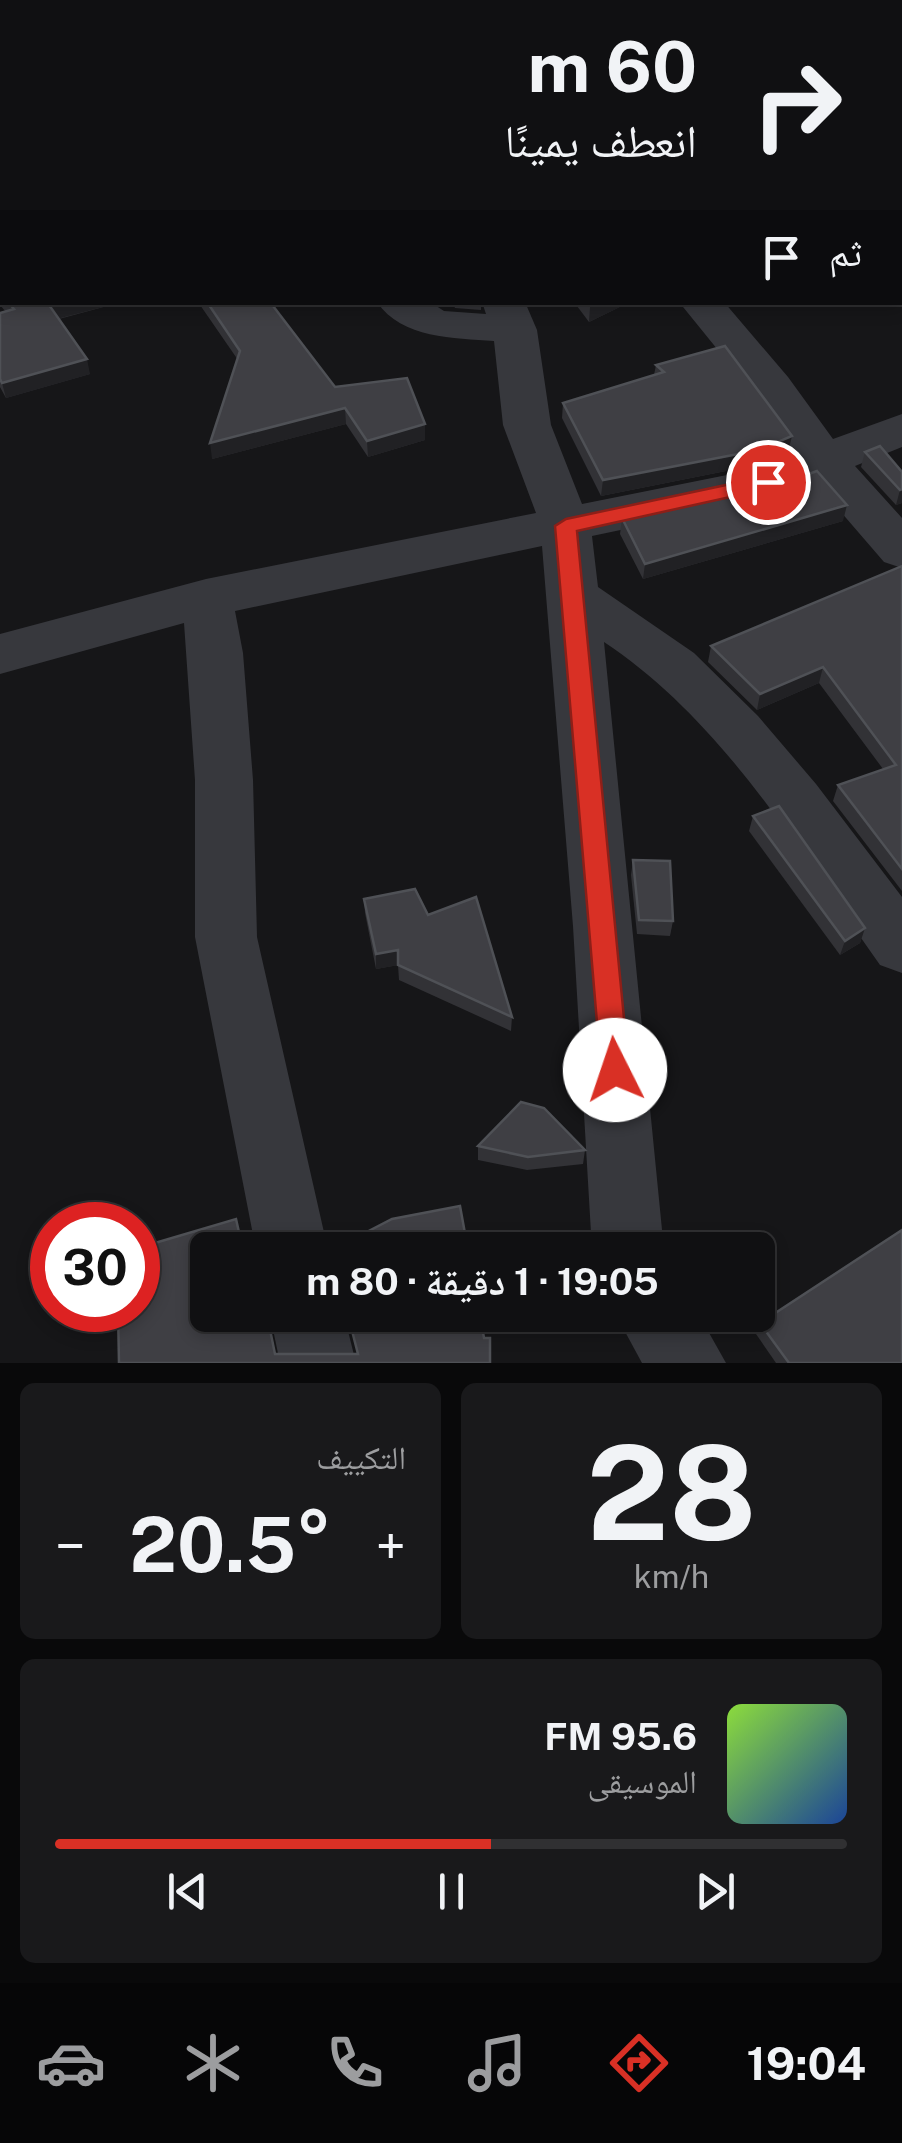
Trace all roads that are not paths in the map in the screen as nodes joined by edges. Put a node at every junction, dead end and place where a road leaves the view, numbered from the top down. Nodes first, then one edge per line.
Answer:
1 (403, 305) edge
2 (703, 305) edge
3 (510, 316) edge
4 (902, 429) edge
5 (824, 462) junction
6 (566, 526) junction
7 (902, 550) edge
8 (574, 597) junction
9 (206, 598) junction
10 (0, 654) edge
11 (902, 946) edge
12 (288, 1232) edge
13 (627, 1232) edge
14 (311, 1332) edge
15 (636, 1332) edge
16 (666, 1332) edge
17 (318, 1363) edge
18 (639, 1363) edge
19 (688, 1363) edge

1 - 3 street
2 - 5 street
3 - 6 street
4 - 5 street
5 - 6 street
5 - 7 street
6 - 8 street
6 - 9 street
8 - 11 street
8 - 13 street
9 - 10 street
9 - 12 street
14 - 17 street
15 - 18 street
16 - 19 street

